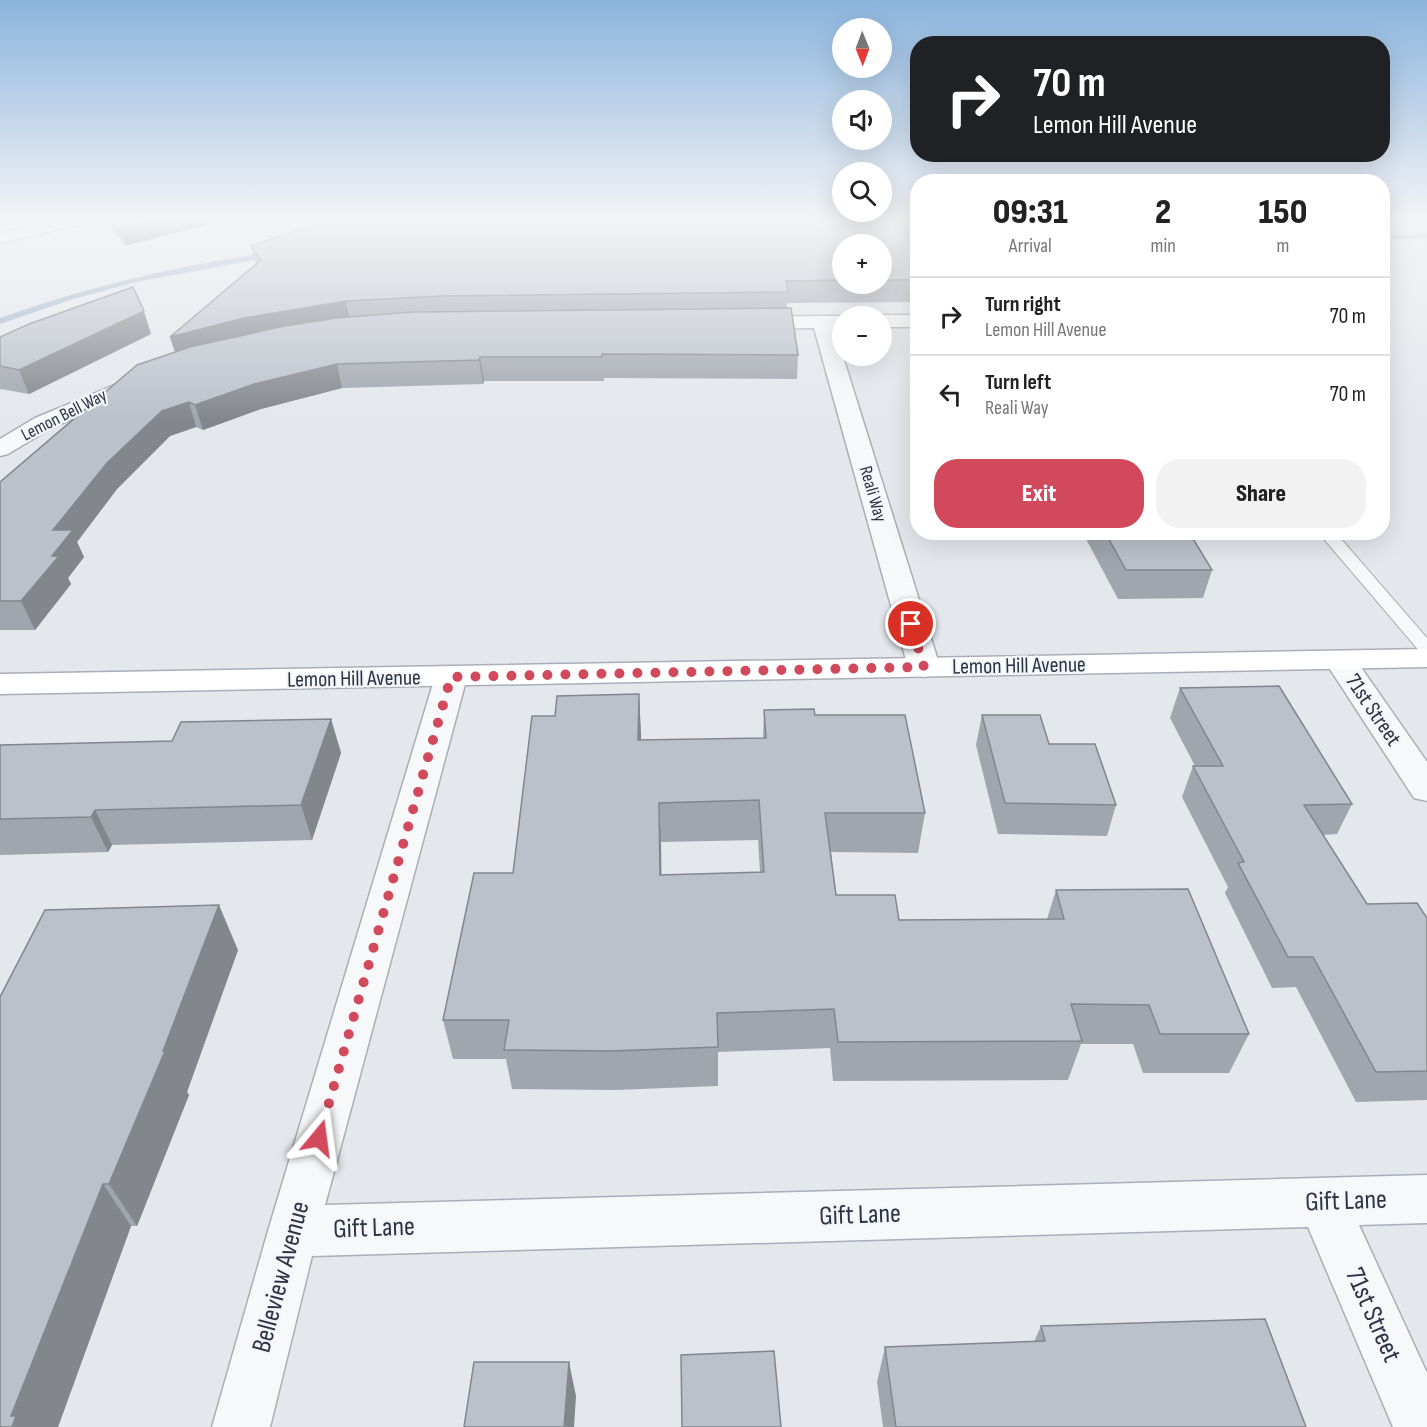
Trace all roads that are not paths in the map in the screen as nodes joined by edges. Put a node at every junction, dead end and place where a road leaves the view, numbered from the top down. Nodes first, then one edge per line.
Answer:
1 (892, 321) edge
2 (910, 321) edge
3 (832, 322) edge
4 (727, 323) edge
5 (844, 366) edge
6 (162, 373) edge
7 (0, 449) edge
8 (1333, 540) edge
9 (1427, 650) edge
10 (1427, 658) edge
11 (1340, 660) junction
12 (924, 667) junction
13 (451, 677) junction
14 (0, 684) edge
15 (1427, 789) edge
16 (1427, 1199) edge
17 (1323, 1202) junction
18 (293, 1231) junction
19 (241, 1427) edge
20 (1422, 1427) edge

1 - 2 street
3 - 4 street
5 - 12 street, Reali Way
6 - 7 street, Lemon Bell Way
8 - 9 lane
10 - 11 street, Lemon Hill Avenue
11 - 12 street, Lemon Hill Avenue
11 - 15 street, 71st Street
12 - 13 street, Lemon Hill Avenue
13 - 14 street, Lemon Hill Avenue
13 - 18 street, Belleview Avenue
16 - 17 street, Gift Lane
17 - 18 street, Gift Lane
17 - 20 street, 71st Street
18 - 19 street, Belleview Avenue

